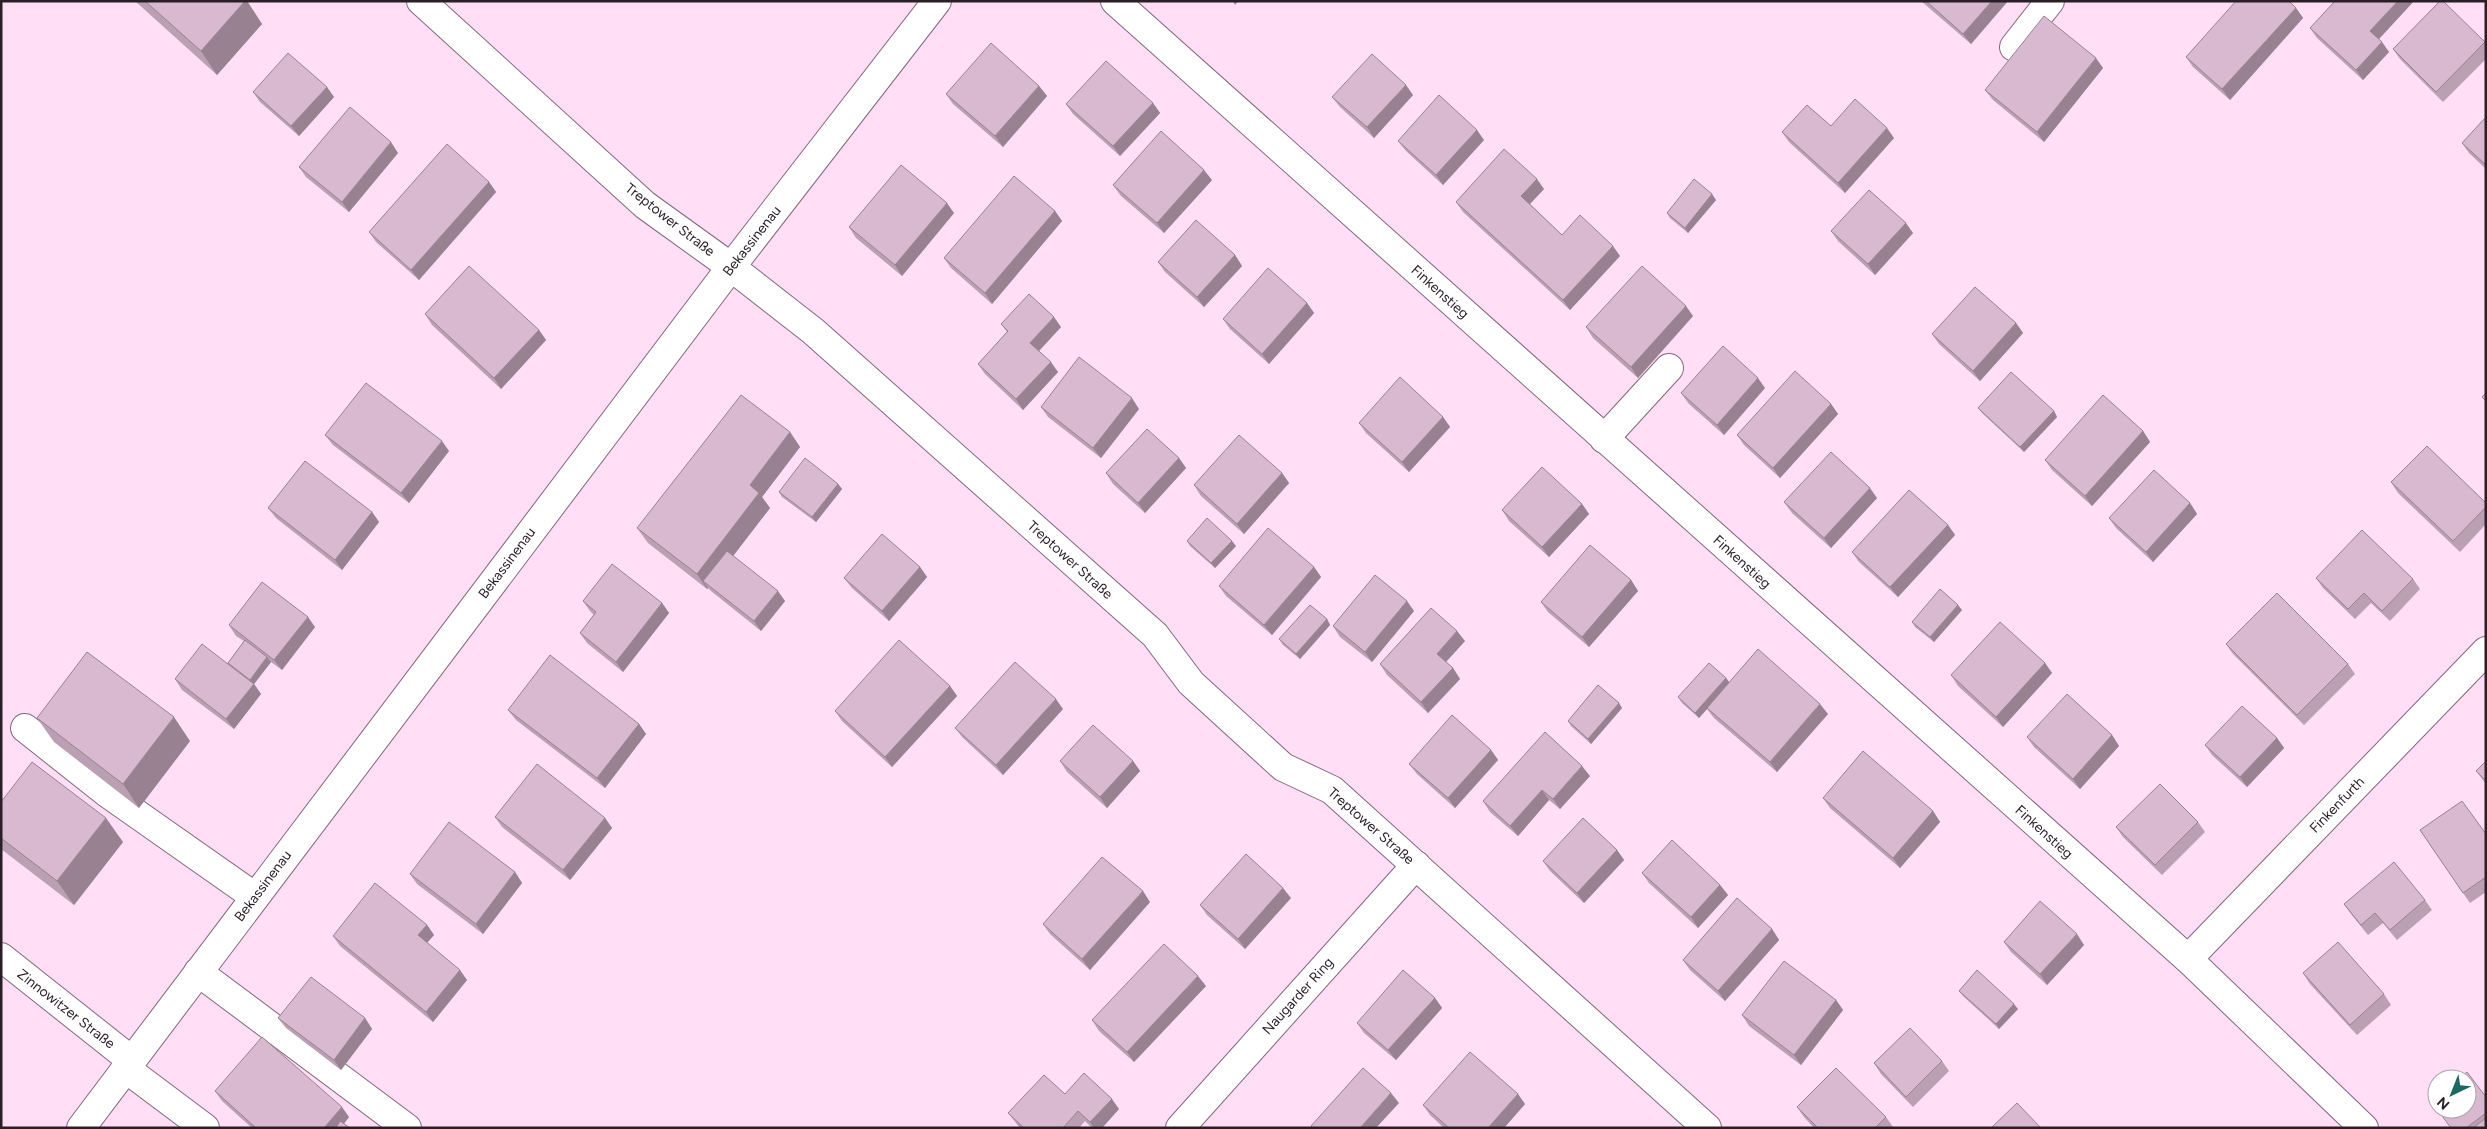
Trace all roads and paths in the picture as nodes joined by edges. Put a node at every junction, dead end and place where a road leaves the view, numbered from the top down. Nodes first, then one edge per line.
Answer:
1 (421, 1) edge
2 (937, 1) edge
3 (1115, 1) edge
4 (2050, 1) edge
5 (2014, 47) dead end
6 (731, 267) junction
7 (1669, 368) dead end
8 (1604, 439) junction
9 (2486, 651) edge
10 (25, 728) dead end
11 (1416, 865) junction
12 (255, 897) junction
13 (1, 957) edge
14 (2188, 959) junction
15 (198, 972) junction
16 (128, 1064) junction
17 (81, 1128) edge
18 (205, 1128) edge
19 (407, 1128) edge
20 (1180, 1128) edge
21 (1707, 1128) edge
22 (2364, 1128) edge

1 - 6 street, Treptower Straße
2 - 6 street, Bekassinenau
3 - 8 street, Finkenstieg
4 - 5 street
6 - 11 street, Treptower Straße
6 - 12 street, Bekassinenau
7 - 8 street
8 - 14 street, Finkenstieg
9 - 14 street, Finkenfurth
10 - 12 street
11 - 20 street, Naugarder Ring
11 - 21 street, Treptower Straße
12 - 15 street, Bekassinenau
13 - 16 street, Zinnowitzer Straße
14 - 22 street, Finkenstieg
15 - 16 street, Bekassinenau
15 - 19 street
16 - 17 street, Bekassinenau
16 - 18 street, Zinnowitzer Straße

